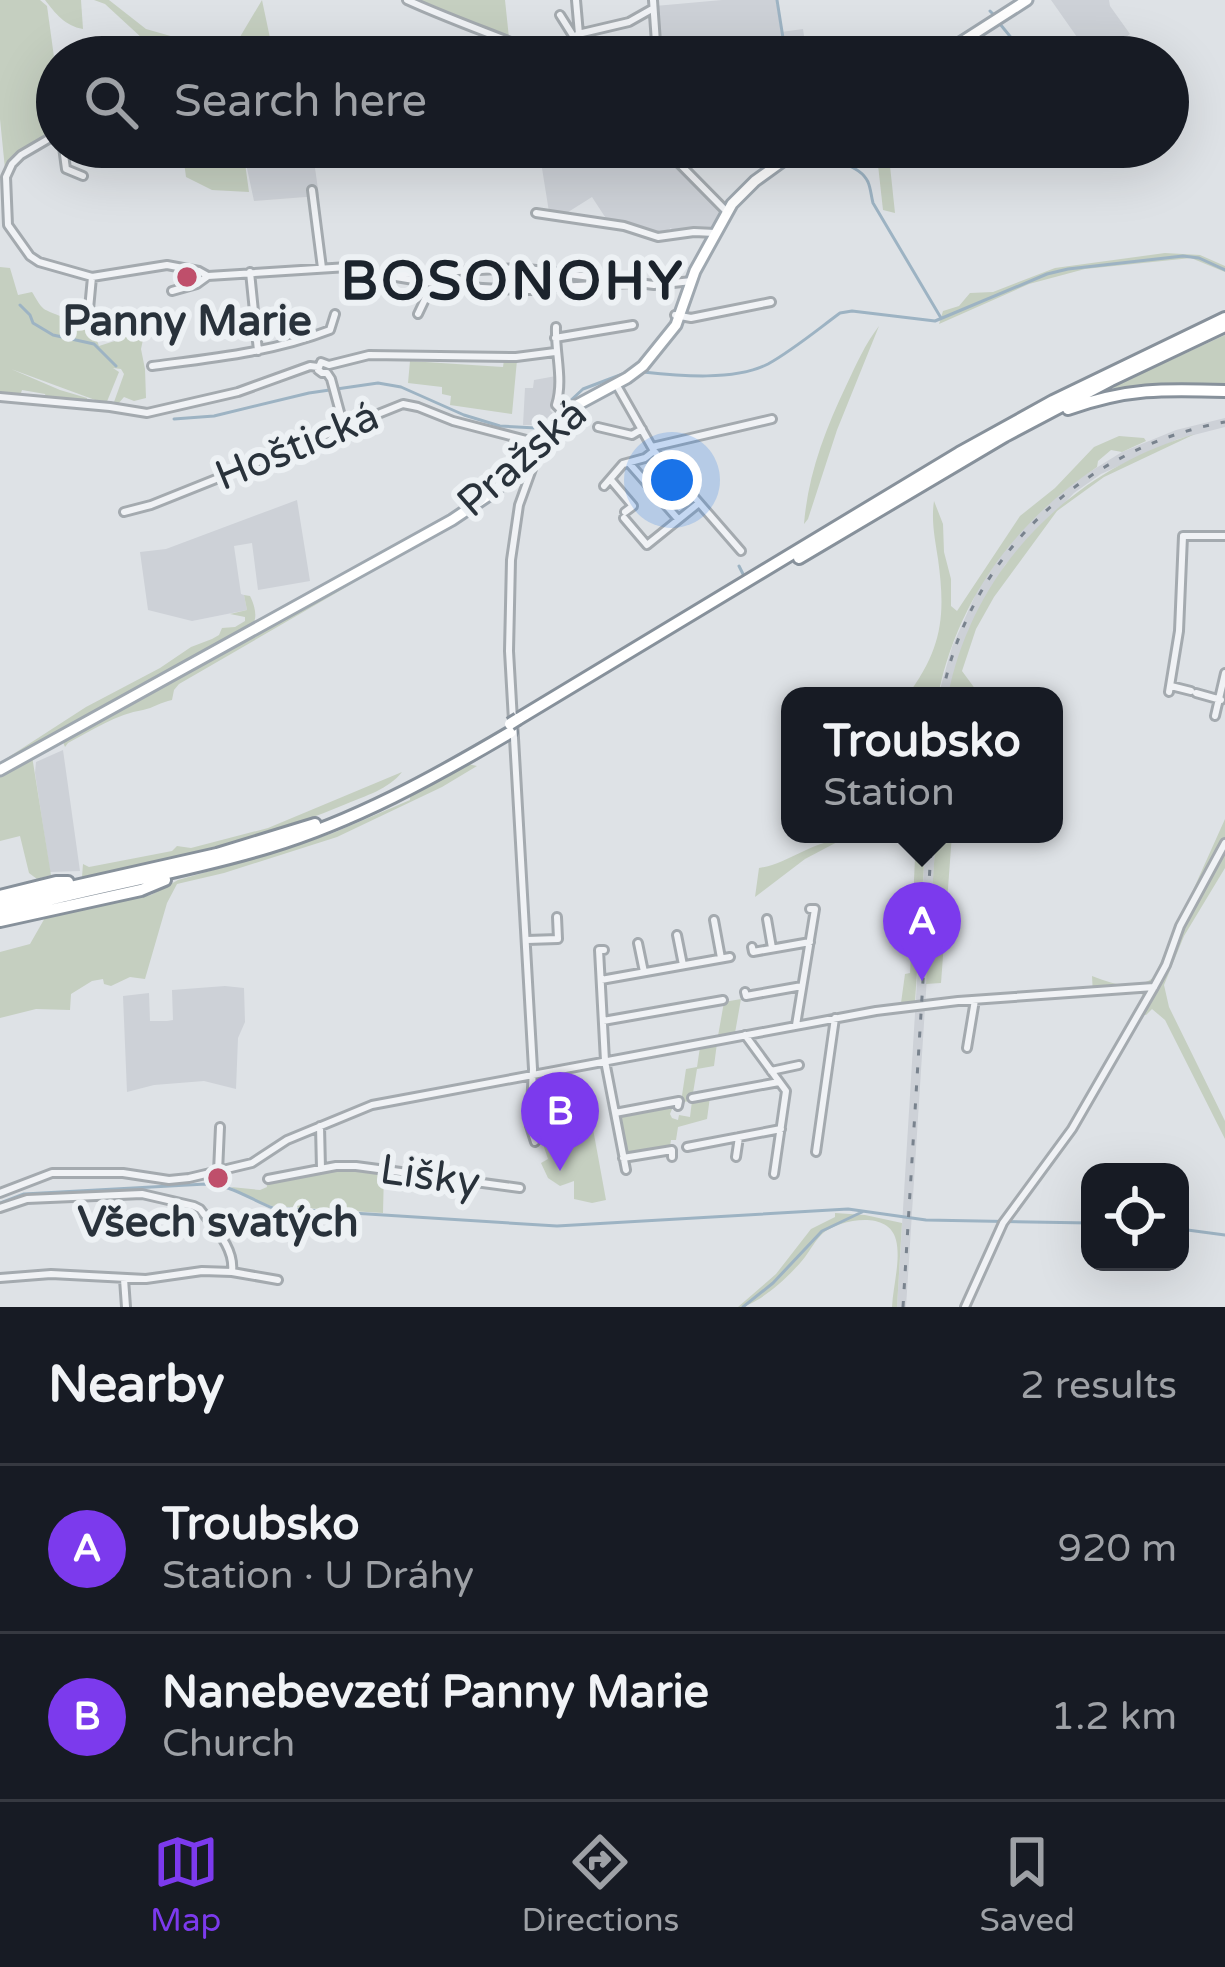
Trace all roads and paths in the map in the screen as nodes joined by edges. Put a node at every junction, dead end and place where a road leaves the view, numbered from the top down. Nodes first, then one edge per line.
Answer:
1 (407, 0) edge
2 (576, 0) edge
3 (1027, 0) edge
4 (652, 4) edge
5 (560, 14) dead end
6 (578, 34) joint
7 (497, 36) edge
8 (573, 36) edge
9 (655, 36) edge
10 (971, 36) edge
11 (36, 146) edge
12 (65, 168) edge
13 (684, 168) edge
14 (773, 168) edge
15 (83, 176) dead end
16 (312, 190) dead end
17 (727, 212) junction
18 (536, 213) dead end
19 (716, 233) junction
20 (322, 268) junction
21 (544, 270) junction
22 (430, 271) junction
23 (250, 272) junction
24 (386, 274) junction
25 (573, 274) junction
26 (208, 276) junction
27 (92, 277) junction
28 (692, 281) junction
29 (607, 282) junction
30 (559, 287) dead end
31 (571, 287) junction
32 (428, 288) junction
33 (173, 289) dead end
34 (771, 302) dead end
35 (334, 314) dead end
36 (418, 314) dead end
37 (678, 315) junction
38 (1225, 319) edge
39 (88, 320) dead end
40 (633, 325) dead end
41 (556, 327) dead end
42 (555, 338) junction
43 (258, 352) junction
44 (555, 352) junction
45 (152, 366) dead end
46 (328, 369) junction
47 (616, 384) junction
48 (1225, 392) edge
49 (0, 397) edge
50 (562, 411) junction
51 (772, 419) dead end
52 (344, 427) junction
53 (598, 427) dead end
54 (642, 430) junction
55 (1005, 436) junction
56 (538, 446) junction
57 (653, 449) junction
58 (528, 458) junction
59 (629, 463) junction
60 (698, 502) junction
61 (124, 512) dead end
62 (678, 519) junction
63 (649, 527) dead end
64 (657, 536) junction
65 (1225, 536) edge
66 (741, 550) dead end
67 (345, 579) junction
68 (324, 584) dead end
69 (1225, 673) edge
70 (1220, 700) junction
71 (1215, 716) dead end
72 (514, 726) junction
73 (0, 770) edge
74 (1225, 843) edge
75 (0, 899) edge
76 (810, 908) dead end
77 (0, 917) edge
78 (557, 917) dead end
79 (767, 919) dead end
80 (714, 920) dead end
81 (677, 935) dead end
82 (526, 940) junction
83 (810, 942) junction
84 (638, 943) dead end
85 (752, 947) dead end
86 (772, 949) junction
87 (604, 950) dead end
88 (683, 965) junction
89 (644, 972) junction
90 (601, 980) junction
91 (802, 986) junction
92 (1154, 987) junction
93 (745, 992) dead end
94 (723, 1000) dead end
95 (975, 1000) junction
96 (835, 1018) junction
97 (604, 1021) junction
98 (796, 1025) junction
99 (745, 1035) junction
100 (967, 1048) dead end
101 (605, 1061) junction
102 (800, 1066) dead end
103 (771, 1071) junction
104 (532, 1074) junction
105 (779, 1082) junction
106 (692, 1098) dead end
107 (680, 1102) dead end
108 (615, 1113) junction
109 (320, 1126) junction
110 (220, 1127) dead end
111 (781, 1129) junction
112 (740, 1137) junction
113 (535, 1142) dead end
114 (687, 1147) dead end
115 (816, 1152) dead end
116 (672, 1156) dead end
117 (736, 1157) dead end
118 (623, 1159) junction
119 (321, 1169) junction
120 (626, 1170) dead end
121 (218, 1172) junction
122 (774, 1174) dead end
123 (268, 1179) dead end
124 (154, 1187) junction
125 (520, 1189) dead end
126 (0, 1192) edge
127 (0, 1208) edge
128 (232, 1272) junction
129 (0, 1278) edge
130 (124, 1279) junction
131 (278, 1280) dead end
132 (127, 1307) edge
133 (965, 1307) edge

1 - 7 street
2 - 6 street
3 - 10 main road
4 - 6 street
4 - 9 street
5 - 8 street
11 - 27 street
12 - 15 street
13 - 17 street
14 - 17 main road, Pražská
16 - 20 street
17 - 19 main road, Pražská
18 - 19 street
19 - 28 main road, Pražská
20 - 23 street
20 - 24 street
21 - 22 street
21 - 25 street
21 - 32 street
22 - 24 street
22 - 32 street
23 - 26 street
23 - 43 street
24 - 32 street
25 - 29 street
25 - 31 street
26 - 27 street
26 - 33 street
27 - 39 street
28 - 29 street
28 - 37 main road, Pražská
29 - 31 street
30 - 31 street
32 - 36 street
34 - 37 street
35 - 43 street
37 - 47 main road, Pražská
38 - 55 highway
38 - 72 highway
40 - 42 street
41 - 42 street
42 - 44 street
43 - 45 street
44 - 46 street
44 - 50 street
46 - 49 street
46 - 52 street
47 - 50 main road, Pražská
47 - 54 street
48 - 55 highway
50 - 56 main road, Pražská
51 - 57 street
52 - 56 street, Hoštická
52 - 61 street, Hoštická
53 - 54 street
54 - 57 street
55 - 72 highway
56 - 58 main road, Pražská
57 - 59 street
57 - 60 street
58 - 67 main road, Pražská
58 - 72 street
59 - 62 street
59 - 64 street
60 - 62 street
60 - 66 street
62 - 64 street
63 - 64 street
65 - 70 street
67 - 68 street, Pražská
67 - 73 main road, Pražská
69 - 70 street
70 - 71 street
72 - 75 highway
72 - 77 highway
72 - 82 street
74 - 92 street
76 - 83 street
78 - 82 street
79 - 86 street
80 - 88 street
81 - 88 street
82 - 104 street
83 - 86 street
83 - 91 street
84 - 89 street
85 - 86 street
87 - 90 street
88 - 89 street
89 - 90 street
90 - 97 street
91 - 93 street
91 - 98 street
92 - 95 street
92 - 133 street
94 - 97 street
95 - 96 street
95 - 100 street
96 - 98 street
96 - 115 street
97 - 101 street
98 - 99 street
99 - 101 street
99 - 103 street
101 - 104 street
101 - 108 street
102 - 103 street
103 - 105 street
104 - 109 street
104 - 113 street
105 - 106 street
105 - 111 street
107 - 108 street
108 - 118 street
109 - 119 street
109 - 121 street
110 - 121 street
111 - 112 street
111 - 122 street
112 - 114 street
112 - 117 street
116 - 118 street
118 - 120 street
119 - 123 street, Lišky
119 - 125 street, Lišky
121 - 124 street
124 - 126 street
124 - 127 street
124 - 128 street
128 - 130 street
128 - 131 street
129 - 130 street
130 - 132 street

